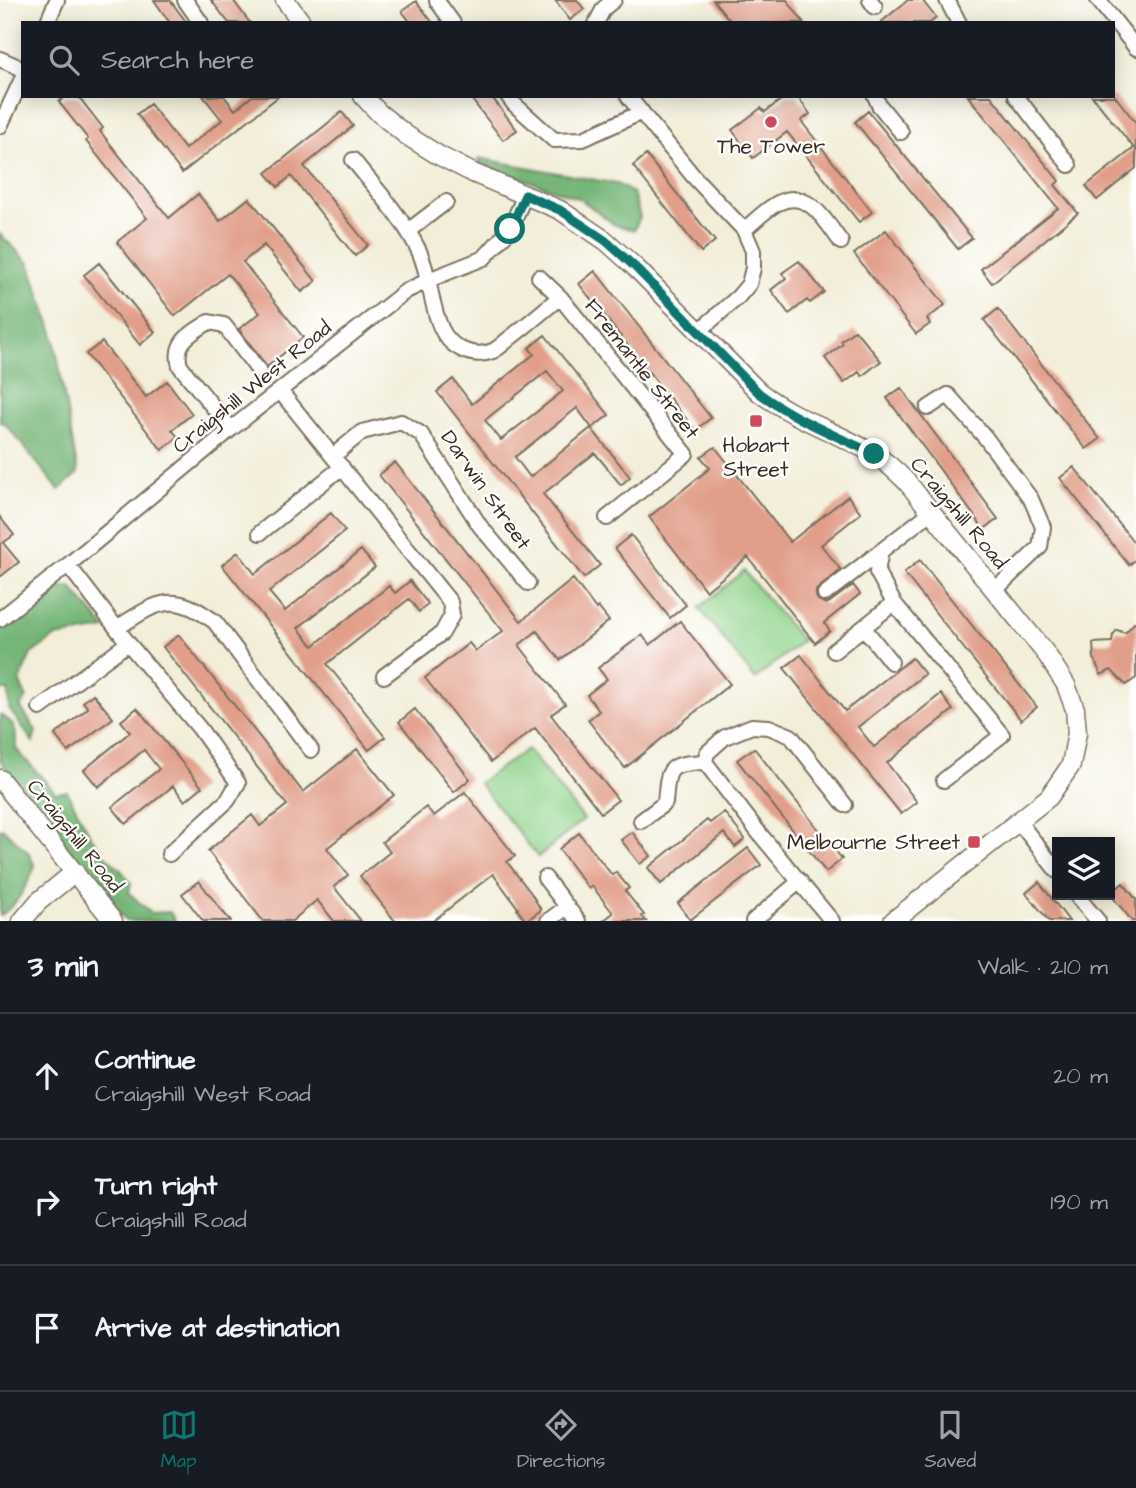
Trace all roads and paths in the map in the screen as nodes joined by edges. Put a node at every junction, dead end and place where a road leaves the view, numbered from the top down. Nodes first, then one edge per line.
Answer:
1 (57, 0) edge
2 (185, 0) edge
3 (285, 0) edge
4 (614, 0) edge
5 (947, 0) edge
6 (1098, 0) edge
7 (437, 1) edge
8 (48, 21) edge
9 (200, 21) edge
10 (301, 21) edge
11 (452, 21) edge
12 (597, 21) edge
13 (958, 21) edge
14 (1115, 21) edge
15 (1115, 21) edge
16 (1136, 48) edge
17 (0, 60) edge
18 (21, 68) edge
19 (21, 81) edge
20 (365, 98) edge
21 (510, 98) edge
22 (630, 98) edge
23 (876, 98) edge
24 (1018, 98) edge
25 (642, 112) junction
26 (0, 126) edge
27 (901, 132) dead end
28 (353, 160) dead end
29 (1069, 165) dead end
30 (525, 195) junction
31 (446, 202) dead end
32 (744, 230) junction
33 (408, 231) junction
34 (841, 242) dead end
35 (540, 277) dead end
36 (429, 280) junction
37 (559, 297) junction
38 (698, 332) junction
39 (259, 371) dead end
40 (279, 391) junction
41 (928, 408) dead end
42 (231, 429) junction
43 (338, 462) junction
44 (931, 512) junction
45 (607, 518) dead end
46 (260, 533) dead end
47 (881, 551) junction
48 (68, 565) junction
49 (528, 583) dead end
50 (994, 591) junction
51 (825, 593) dead end
52 (894, 603) junction
53 (0, 619) edge
54 (117, 628) junction
55 (864, 628) junction
56 (128, 643) junction
57 (834, 651) dead end
58 (891, 662) dead end
59 (384, 676) dead end
60 (40, 708) dead end
61 (311, 750) dead end
62 (705, 762) junction
63 (0, 779) edge
64 (944, 780) dead end
65 (845, 805) dead end
66 (641, 821) dead end
67 (1019, 822) junction
68 (169, 854) dead end
69 (1052, 865) edge
70 (75, 872) junction
71 (545, 878) dead end
72 (800, 881) junction
73 (1080, 900) edge
74 (566, 907) junction
75 (22, 921) edge
76 (113, 921) edge
77 (548, 921) edge
78 (578, 921) edge
79 (753, 921) edge
80 (832, 921) edge
81 (893, 921) edge
82 (1098, 921) edge

1 - 8 street
2 - 9 street
3 - 10 street
4 - 12 street
5 - 13 street
6 - 14 street
7 - 11 street
15 - 16 street
17 - 18 street
19 - 26 street
20 - 30 street, Craigshill Road
21 - 25 street
22 - 25 street
23 - 27 street
24 - 29 street
25 - 32 street
28 - 33 street, Fremantle Street
30 - 36 street, Craigshill West Road
30 - 38 street, Craigshill Road
31 - 33 street
32 - 34 street
32 - 38 street
33 - 36 street, Fremantle Street
35 - 37 street, Fremantle Street
36 - 37 street, Fremantle Street
36 - 40 street, Craigshill West Road
37 - 45 street, Fremantle Street
38 - 44 street, Craigshill Road
39 - 42 street
40 - 42 street, Craigshill West Road
40 - 43 street
41 - 50 street
42 - 48 street, Craigshill West Road
43 - 46 street, Darwin Street
43 - 49 street, Darwin Street
43 - 59 street
44 - 47 street
44 - 50 street, Craigshill Road
47 - 51 street
47 - 52 street
48 - 53 street, Craigshill West Road
48 - 54 street
50 - 67 street, Craigshill Road
52 - 55 street
52 - 64 street
54 - 56 street
54 - 61 street
55 - 57 street
55 - 58 street
56 - 60 street
56 - 68 street
62 - 65 street
62 - 66 street
62 - 72 street
63 - 70 street, Craigshill Road
67 - 69 street
67 - 81 street, Craigshill Road
70 - 75 street
70 - 76 street, Craigshill Road
71 - 74 street
72 - 79 street
72 - 80 street
73 - 82 street
74 - 77 street
74 - 78 street

